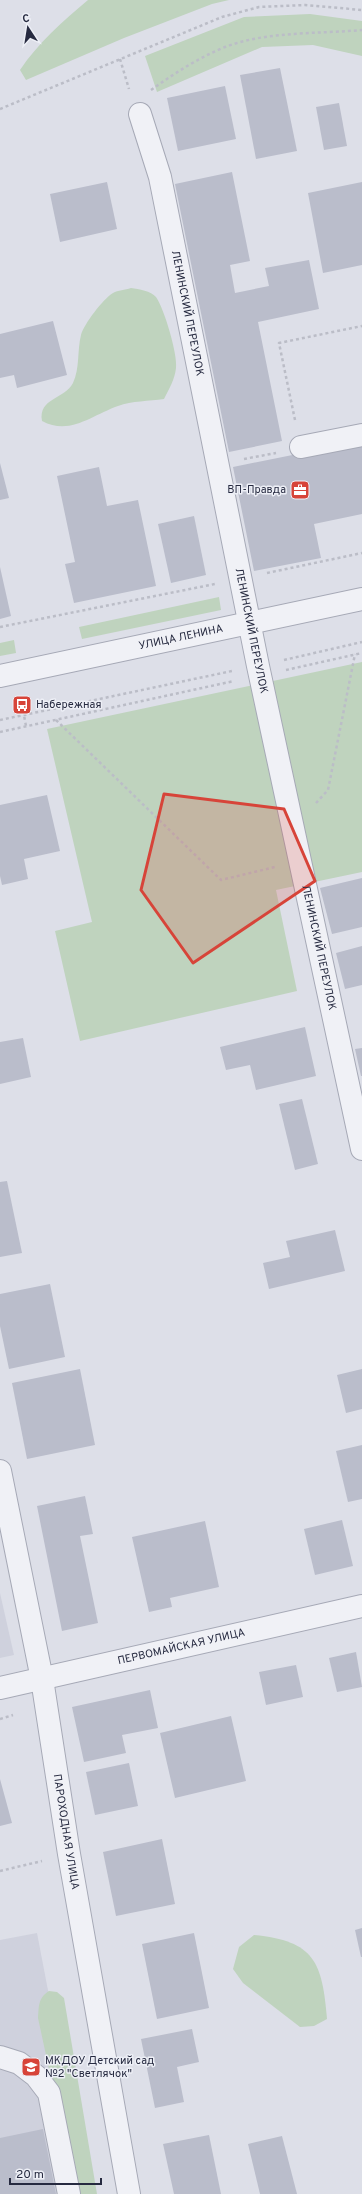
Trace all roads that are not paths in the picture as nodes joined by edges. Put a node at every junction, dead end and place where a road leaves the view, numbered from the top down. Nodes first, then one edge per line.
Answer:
1 (140, 114) road end
2 (362, 435) edge
3 (301, 447) road end
4 (362, 599) edge
5 (250, 623) junction
6 (0, 676) edge
7 (362, 1148) edge
8 (0, 1471) edge
9 (362, 1606) edge
10 (42, 1679) junction
11 (0, 1688) edge
12 (0, 2057) edge
13 (69, 2194) edge
14 (129, 2194) edge

1 - 5 street, ЛЕНИНСКИЙ ПЕРЕУЛОК
2 - 3 street
4 - 5 street, УЛИЦА ЛЕНИНА
5 - 6 street, УЛИЦА ЛЕНИНА
5 - 7 street, ЛЕНИНСКИЙ ПЕРЕУЛОК
8 - 10 street, ПАРОХОДНАЯ УЛИЦА
9 - 10 street, ПЕРВОМАЙСКАЯ УЛИЦА
10 - 11 street, ПЕРВОМАЙСКАЯ УЛИЦА
10 - 14 street, ПАРОХОДНАЯ УЛИЦА
12 - 13 street

